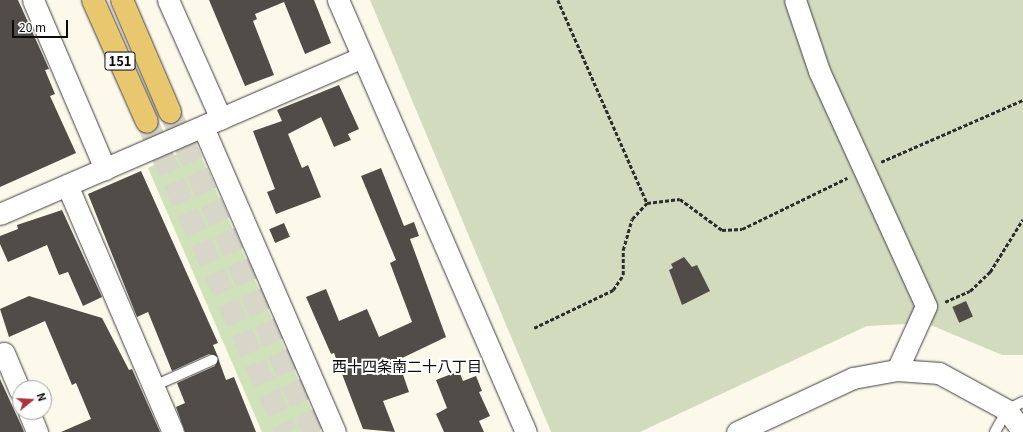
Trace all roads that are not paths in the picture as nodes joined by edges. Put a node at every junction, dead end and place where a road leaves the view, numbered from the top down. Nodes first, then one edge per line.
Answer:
1 (33, 0) edge
2 (93, 0) edge
3 (122, 0) edge
4 (168, 0) edge
5 (338, 0) edge
6 (795, 0) edge
7 (362, 57) junction
8 (170, 112) tunnel mouth
9 (147, 122) tunnel mouth
10 (212, 123) junction
11 (105, 169) junction
12 (68, 185) junction
13 (0, 214) edge
14 (0, 355) edge
15 (212, 360) dead end
16 (897, 370) junction
17 (15, 380) edge
18 (154, 386) junction
19 (1015, 406) edge
20 (32, 420) edge
21 (37, 432) edge
22 (173, 432) edge
23 (335, 432) edge
24 (526, 432) edge
25 (737, 432) edge
26 (996, 432) edge
27 (1023, 432) edge

1 - 11 street
2 - 9 main road, 151
3 - 8 main road, 151
4 - 10 street
5 - 7 street
6 - 16 street
7 - 10 street
7 - 24 street
10 - 11 street
10 - 23 street
11 - 12 street
12 - 13 street
12 - 18 street
14 - 17 street
15 - 18 lane
16 - 19 street
16 - 25 street
18 - 22 street
19 - 26 lane
19 - 27 street
20 - 21 street

